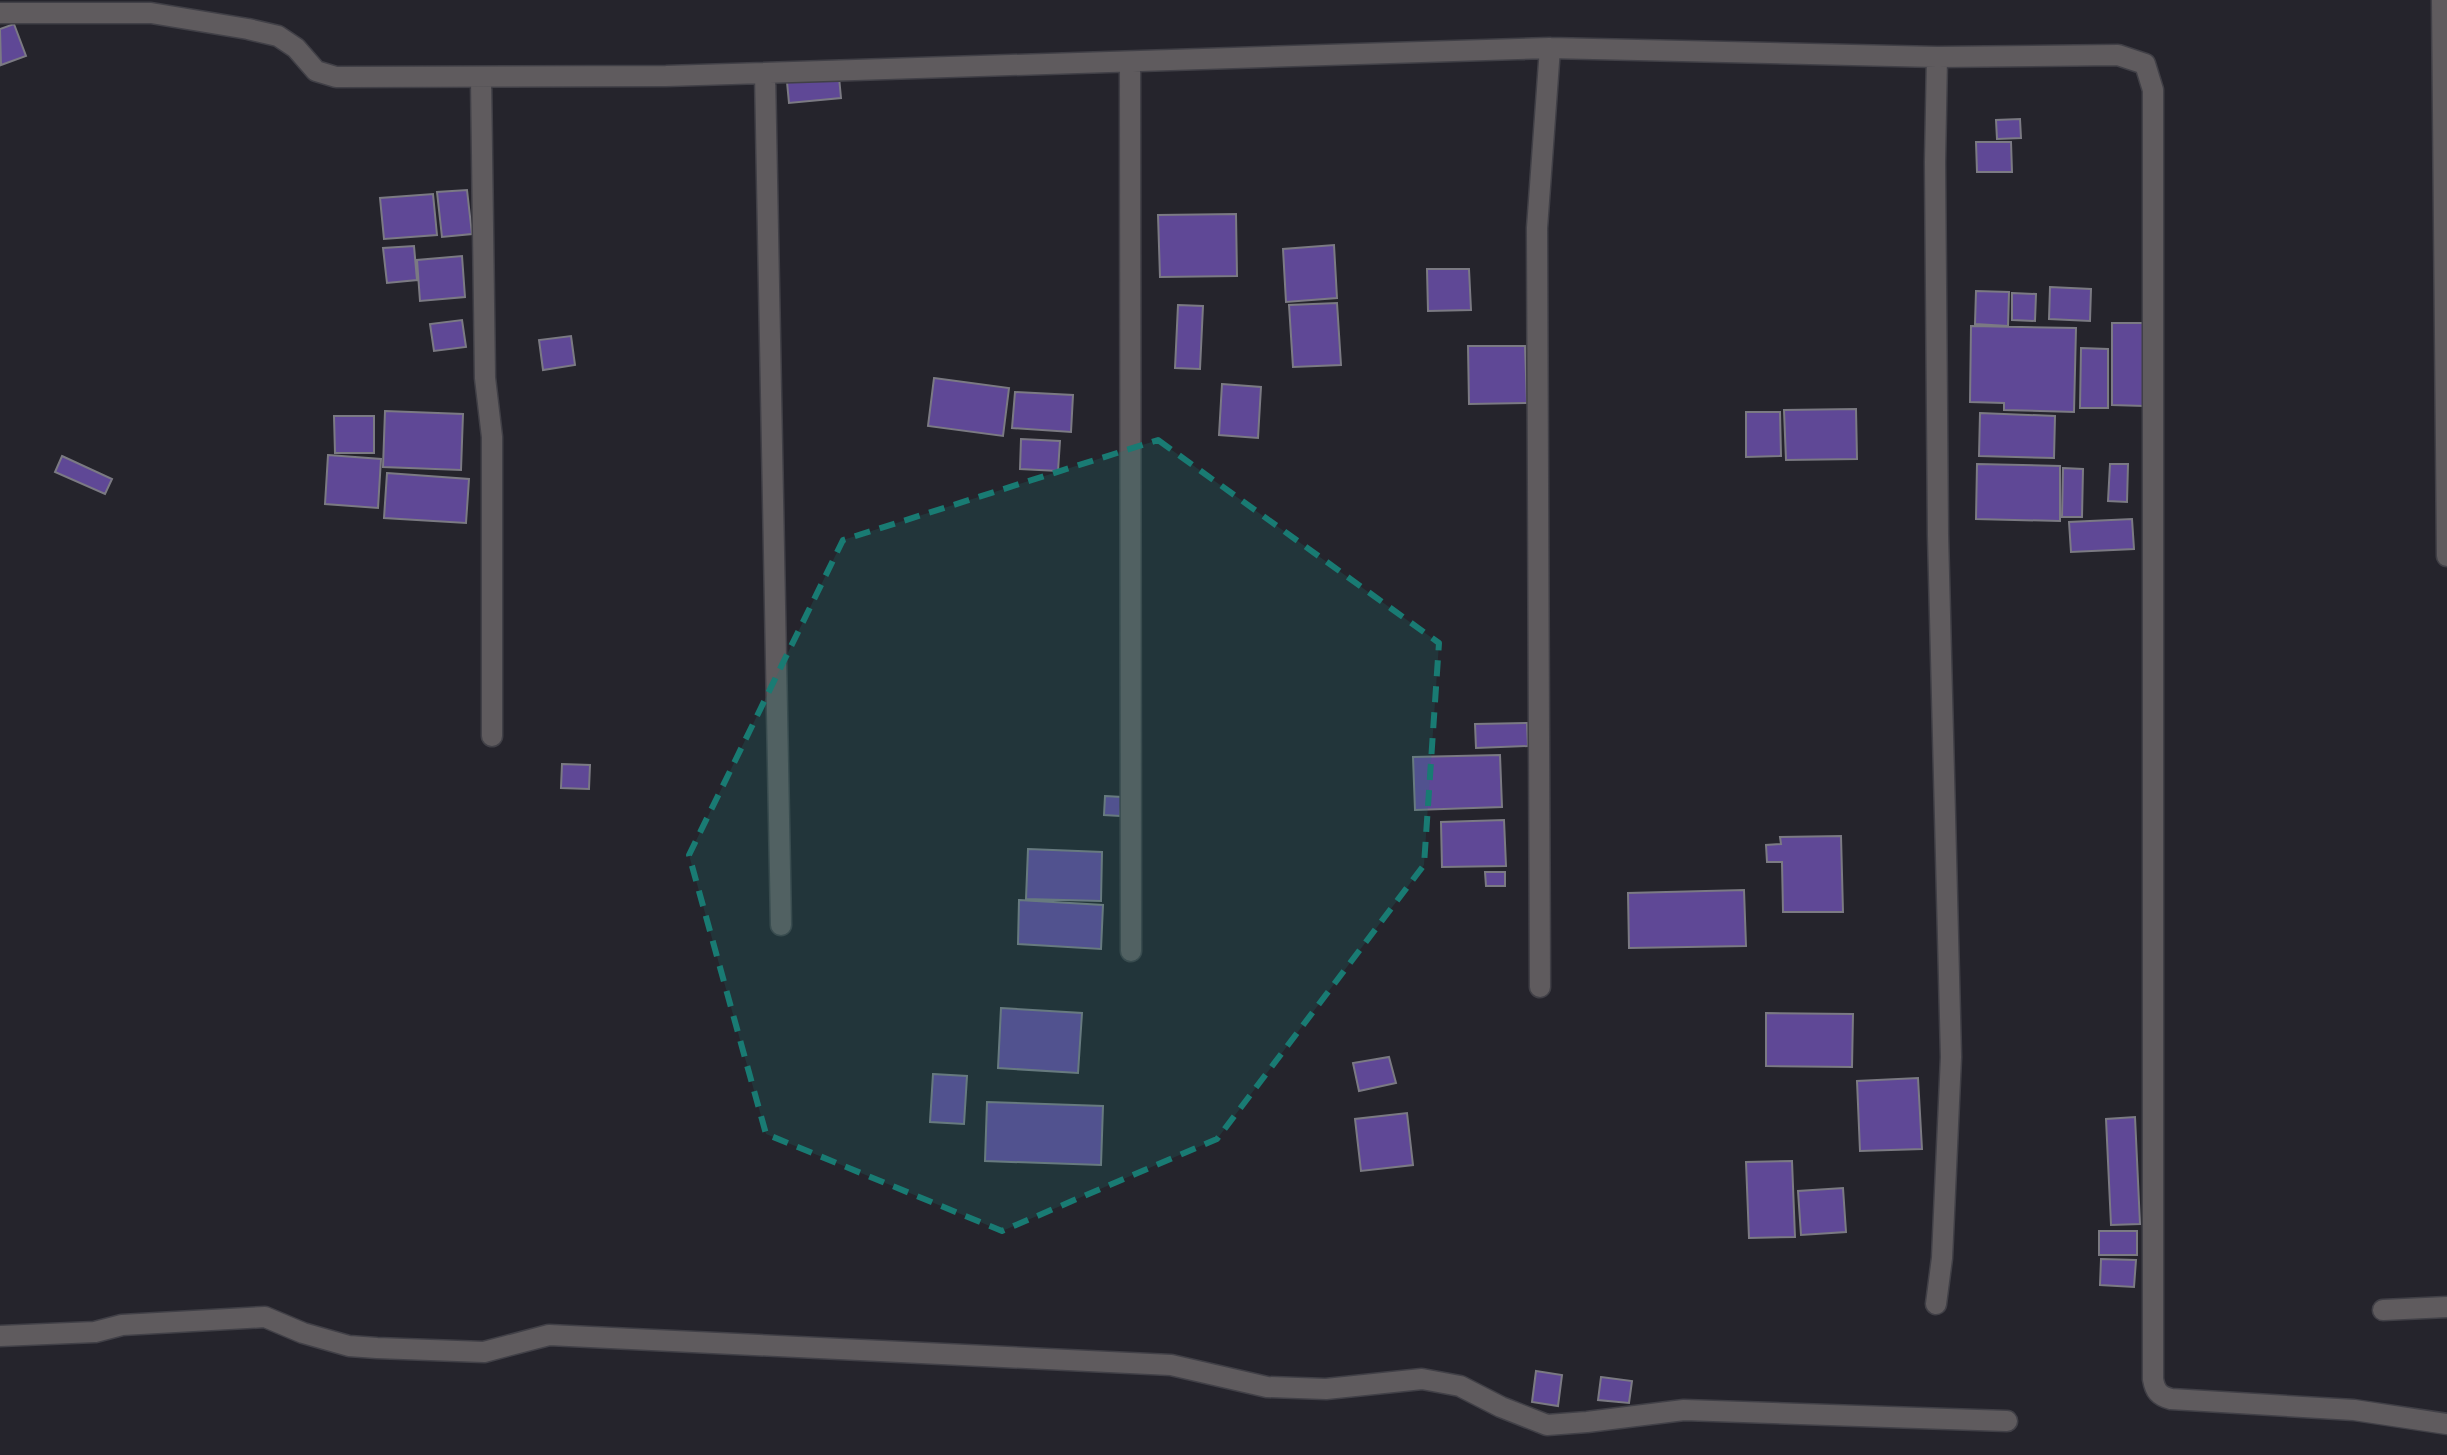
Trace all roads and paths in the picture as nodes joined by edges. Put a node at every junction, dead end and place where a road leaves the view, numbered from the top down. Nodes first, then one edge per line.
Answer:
1 (2442, 0) edge
2 (0, 13) edge
3 (1550, 48) junction
4 (1937, 57) junction
5 (1130, 62) junction
6 (765, 73) junction
7 (481, 78) junction
8 (2445, 191) edge
9 (2446, 374) edge
10 (2447, 556) edge
11 (492, 736) dead end
12 (781, 925) dead end
13 (1131, 951) dead end
14 (1540, 987) dead end
15 (1936, 1304) dead end
16 (2447, 1307) edge
17 (2383, 1310) dead end
18 (0, 1336) edge
19 (2007, 1421) dead end
20 (2447, 1424) edge

1 - 8 street
2 - 7 street
3 - 4 street
3 - 5 street
3 - 14 street
4 - 15 street
4 - 20 street
5 - 6 street
5 - 13 street
6 - 7 street
6 - 12 street
7 - 11 street
8 - 9 street
9 - 10 street
16 - 17 street
18 - 19 street

